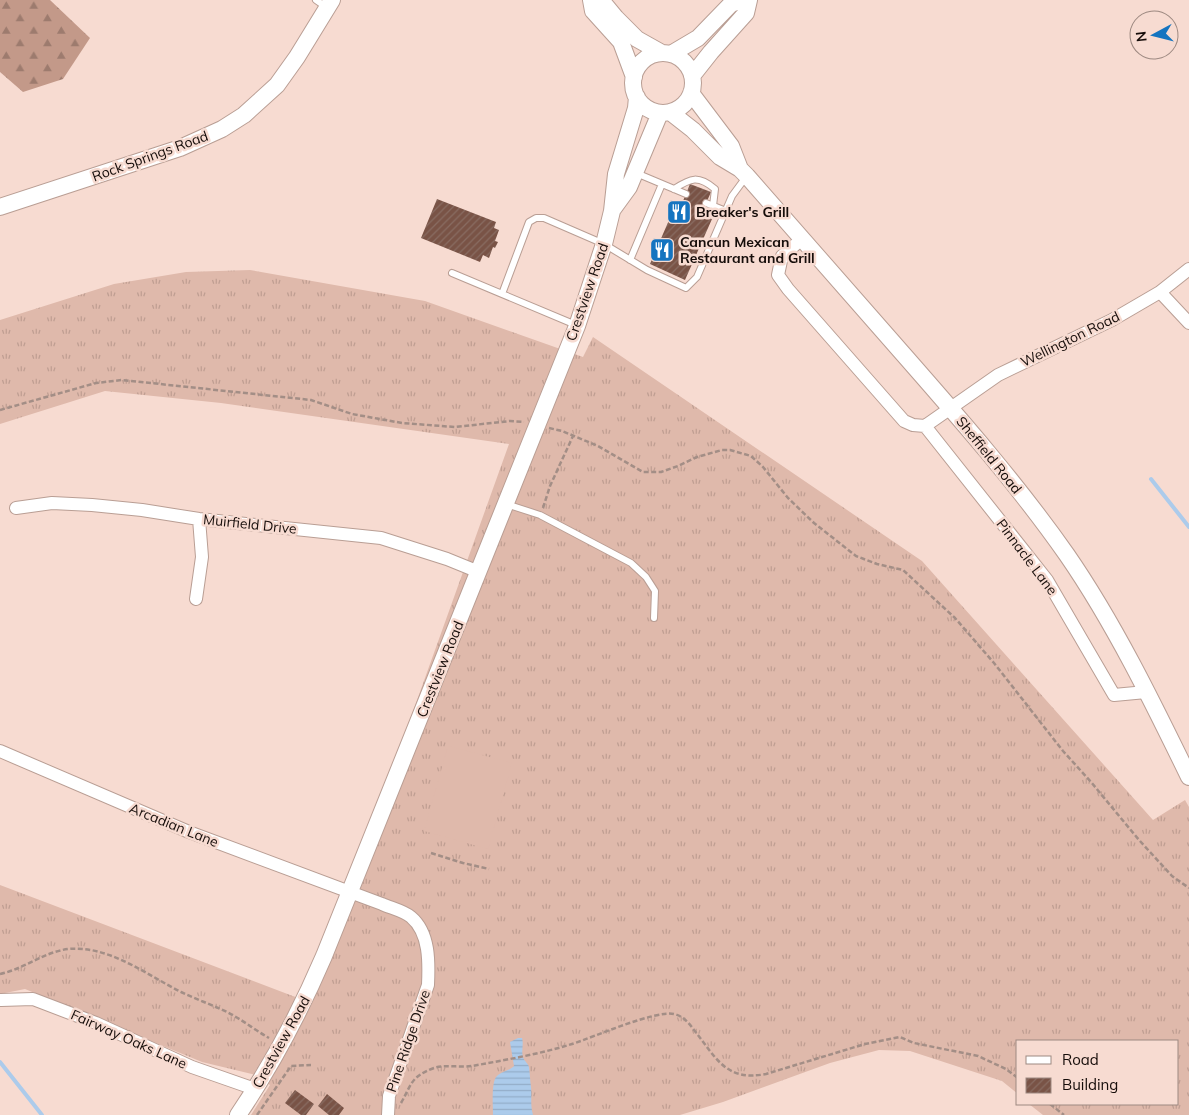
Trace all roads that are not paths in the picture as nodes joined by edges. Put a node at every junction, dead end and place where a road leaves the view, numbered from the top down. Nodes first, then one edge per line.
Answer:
1 (591, 0) edge
2 (601, 0) edge
3 (741, 0) edge
4 (749, 0) edge
5 (325, 2) edge
6 (666, 54) junction
7 (692, 76) junction
8 (634, 78) junction
9 (691, 93) junction
10 (636, 97) junction
11 (665, 113) junction
12 (744, 172) junction
13 (635, 173) junction
14 (662, 184) junction
15 (674, 189) junction
16 (686, 194) dead end
17 (706, 203) dead end
18 (713, 206) junction
19 (0, 207) edge
20 (612, 211) junction
21 (726, 211) junction
22 (802, 239) junction
23 (604, 244) junction
24 (630, 260) junction
25 (1189, 270) edge
26 (452, 273) dead end
27 (1160, 292) junction
28 (502, 294) junction
29 (1189, 323) edge
30 (577, 326) junction
31 (950, 408) junction
32 (925, 426) junction
33 (506, 504) junction
34 (16, 508) dead end
35 (199, 519) junction
36 (479, 572) junction
37 (196, 599) dead end
38 (654, 618) dead end
39 (1146, 692) junction
40 (0, 751) edge
41 (1189, 777) edge
42 (351, 892) junction
43 (1, 1000) edge
44 (255, 1089) junction
45 (388, 1112) edge
46 (238, 1115) edge

1 - 8 street
2 - 6 street
3 - 6 street
4 - 7 street
5 - 19 street, Rock Springs Road
6 - 7 street
6 - 8 street
7 - 9 street
8 - 10 street
9 - 11 street
9 - 12 street, Sheffield Road
10 - 11 street
10 - 20 street, Crestview Road
11 - 12 street, Sheffield Road
11 - 13 street, Crestview Road
12 - 21 lane
12 - 22 street, Sheffield Road
13 - 14 lane
13 - 20 street, Crestview Road
14 - 15 lane
14 - 24 lane
15 - 16 lane
15 - 18 lane
17 - 18 lane
18 - 21 lane
20 - 23 street, Crestview Road
21 - 24 lane
22 - 31 street, Sheffield Road
22 - 32 street
23 - 24 lane
23 - 28 lane
23 - 30 street, Crestview Road
25 - 27 street, Wellington Road
26 - 28 lane
27 - 29 street
27 - 31 street, Wellington Road
28 - 30 lane
30 - 33 street, Crestview Road
31 - 32 street
31 - 39 street, Sheffield Road
32 - 39 street, Pinnacle Lane
33 - 36 street, Crestview Road
33 - 38 lane
34 - 35 street, Muirfield Drive
35 - 36 street, Muirfield Drive
35 - 37 street
36 - 42 street, Crestview Road
39 - 41 street, Sheffield Road
40 - 42 street, Arcadian Lane
42 - 44 street, Crestview Road
42 - 45 street, Pine Ridge Drive
43 - 44 street, Fairway Oaks Lane
44 - 46 street, Crestview Road

